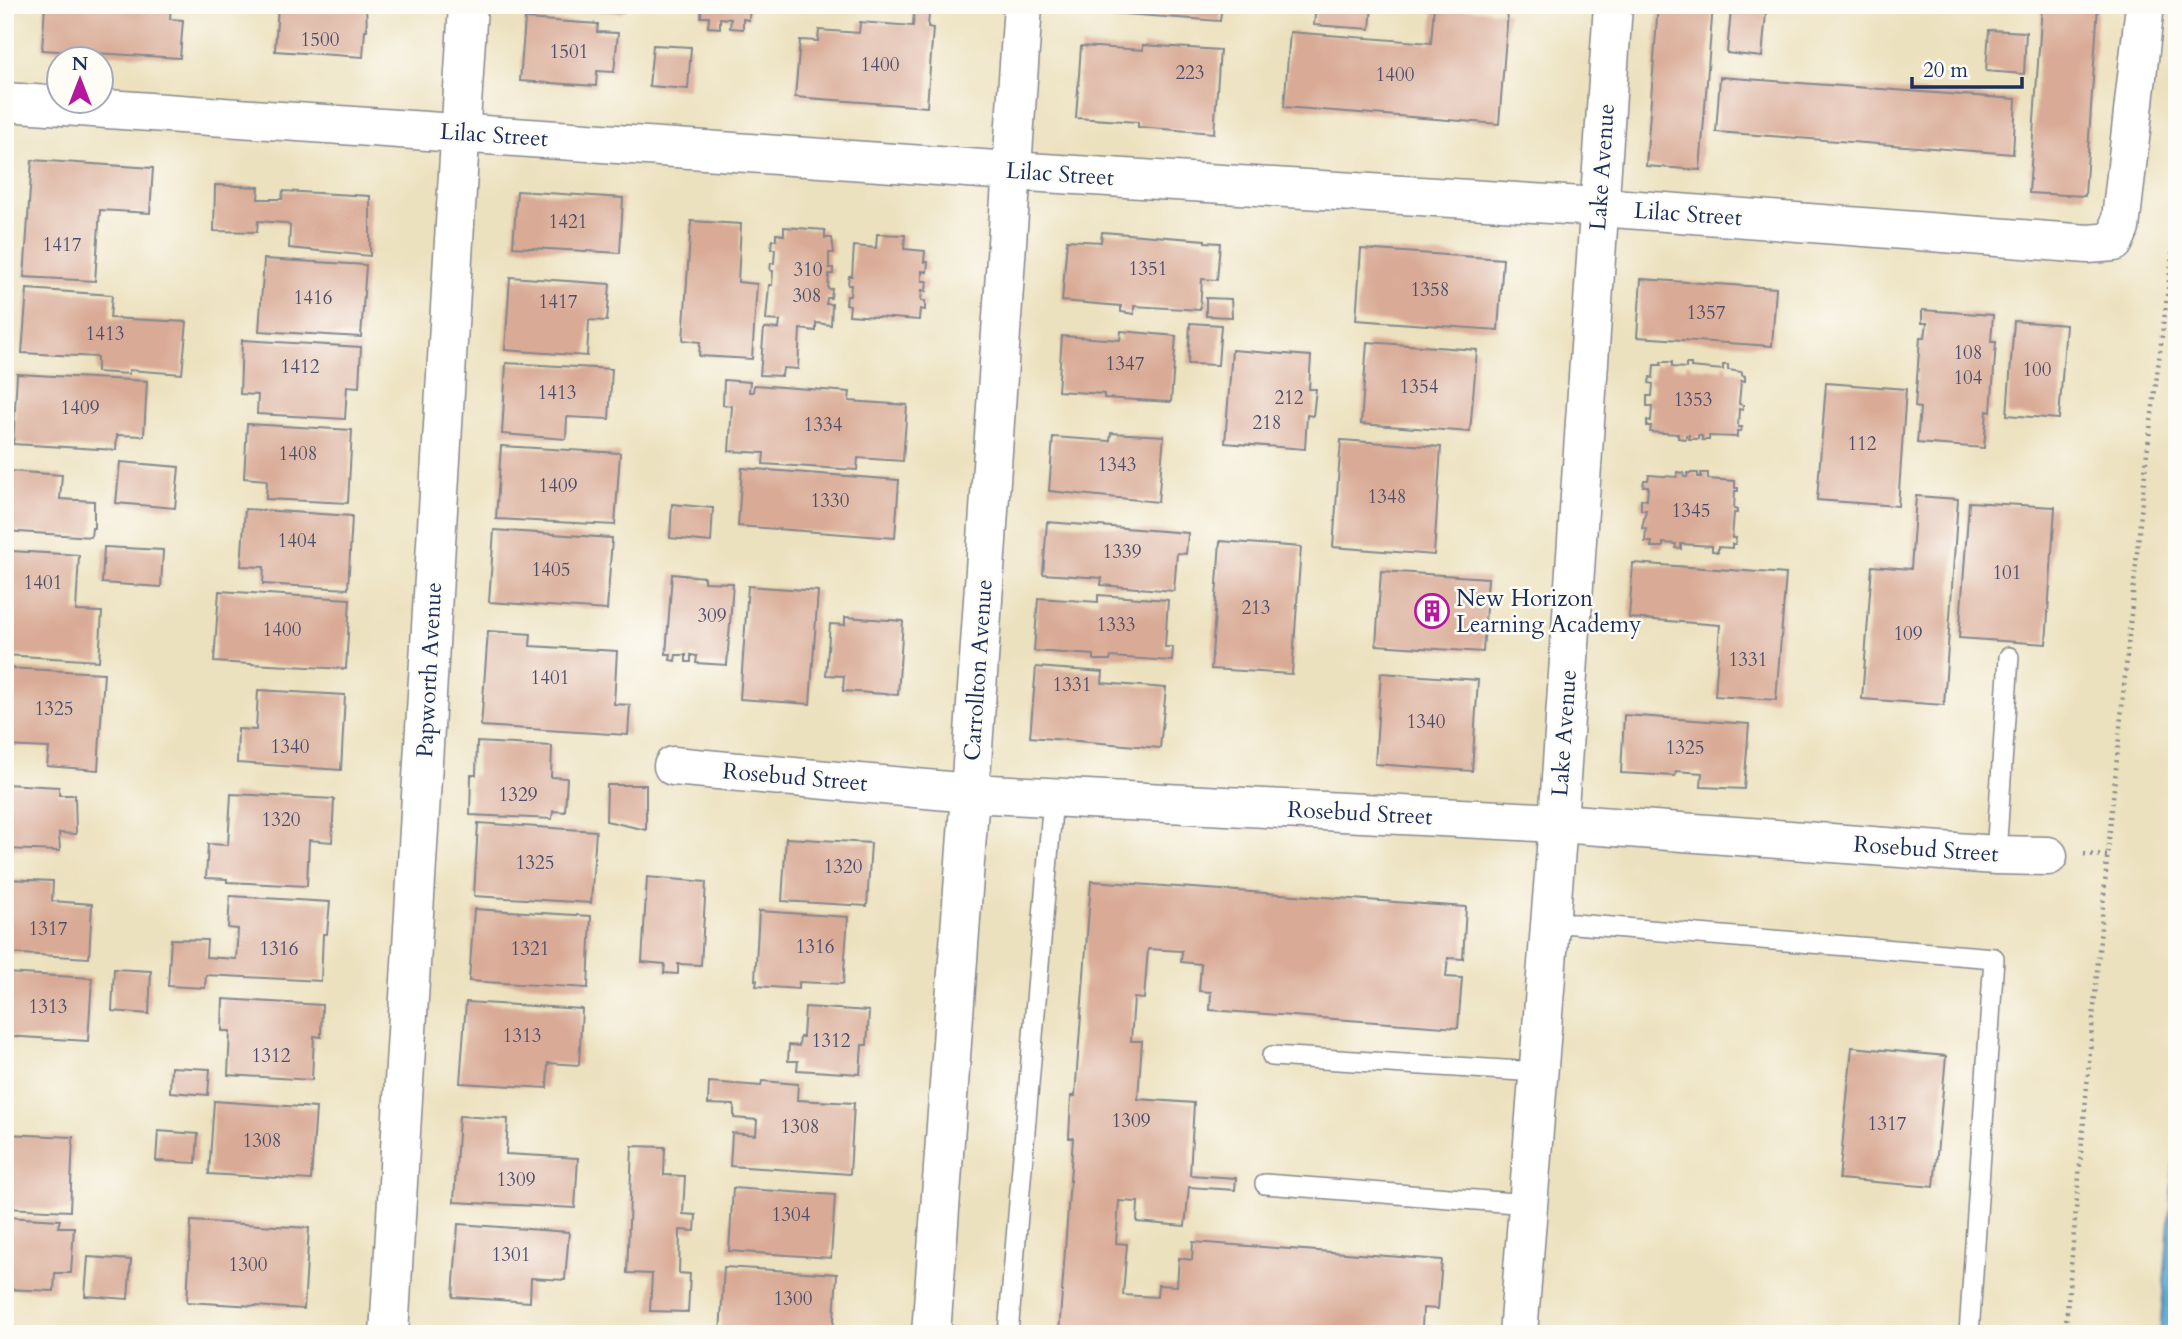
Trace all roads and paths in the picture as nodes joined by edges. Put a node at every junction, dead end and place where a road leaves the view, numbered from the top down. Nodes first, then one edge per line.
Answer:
1 (468, 5) edge
2 (1023, 5) edge
3 (1613, 5) edge
4 (2145, 5) edge
5 (5, 102) edge
6 (460, 132) junction
7 (1011, 171) junction
8 (1599, 207) junction
9 (2177, 218) edge
10 (2009, 657) dead end
11 (673, 766) dead end
12 (970, 793) junction
13 (1053, 798) junction
14 (1558, 823) junction
15 (1996, 855) junction
16 (2048, 856) dead end
17 (1550, 922) junction
18 (1272, 1056) dead end
19 (1539, 1072) junction
20 (1265, 1184) dead end
21 (1528, 1203) junction
22 (389, 1334) edge
23 (931, 1334) edge
24 (1008, 1334) edge
25 (1518, 1334) edge
26 (1969, 1334) edge
27 (2065, 1334) edge

1 - 6 street, Papworth Avenue
2 - 7 street, Carrollton Avenue
3 - 8 street, Lake Avenue
4 - 8 street, Lilac Street
5 - 6 street, Lilac Street
6 - 7 street, Lilac Street
6 - 22 street, Papworth Avenue
7 - 8 street, Lilac Street
7 - 12 street, Carrollton Avenue
8 - 14 street, Lake Avenue
9 - 27 path
10 - 15 lane
11 - 12 street, Rosebud Street
12 - 13 street, Rosebud Street
12 - 23 street, Carrollton Avenue
13 - 14 street, Rosebud Street
13 - 24 lane
14 - 15 street, Rosebud Street
14 - 17 street, Lake Avenue
15 - 16 street, Rosebud Street
17 - 19 street, Lake Avenue
17 - 26 lane
18 - 19 lane
19 - 21 street, Lake Avenue
20 - 21 lane
21 - 25 street, Lake Avenue

